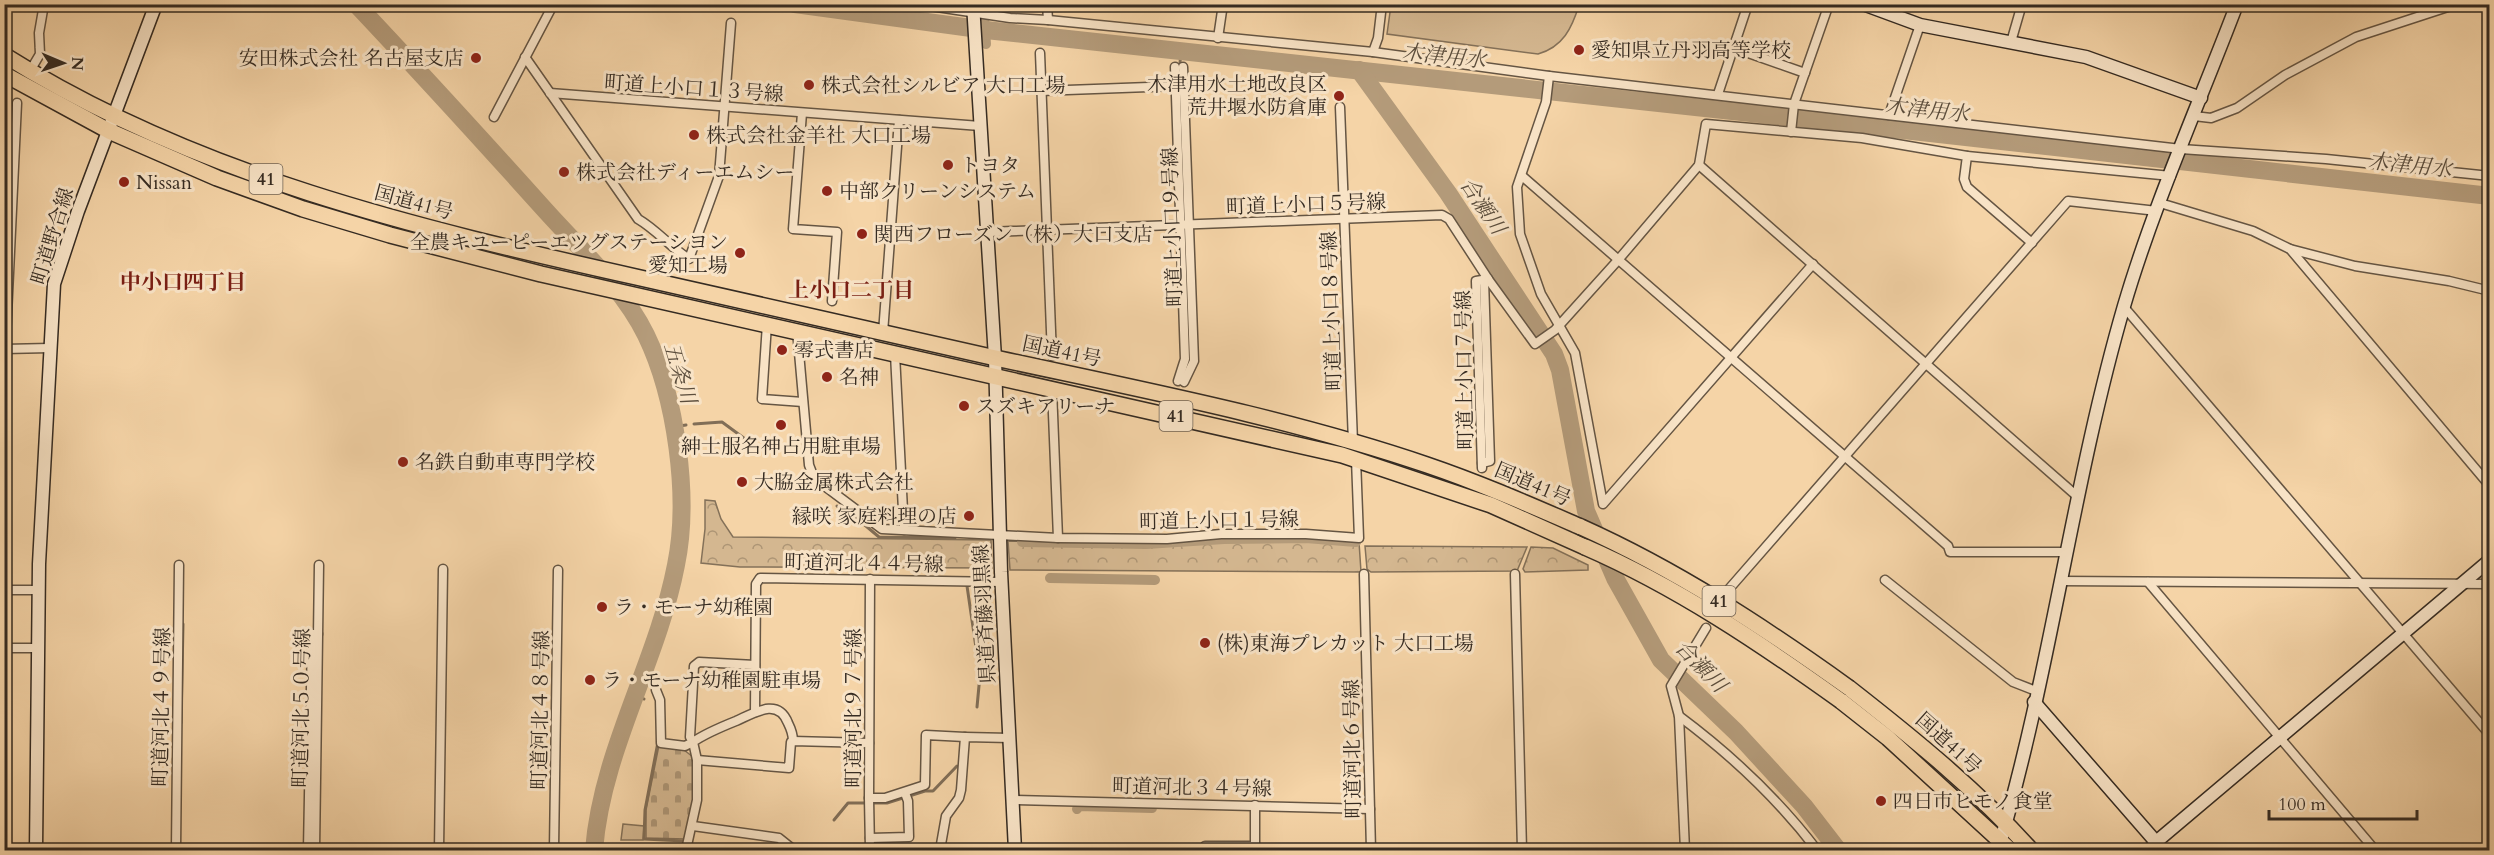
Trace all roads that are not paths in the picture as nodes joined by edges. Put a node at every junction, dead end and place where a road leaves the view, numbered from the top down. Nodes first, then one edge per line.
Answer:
1 (44, 4) edge
2 (156, 4) edge
3 (917, 4) edge
4 (1047, 4) edge
5 (1223, 4) edge
6 (1382, 4) edge
7 (1748, 4) edge
8 (1829, 4) edge
9 (1863, 4) edge
10 (2022, 4) edge
11 (2237, 4) edge
12 (2457, 4) edge
13 (553, 5) edge
14 (973, 8) edge
15 (1048, 20) junction
16 (731, 23) dead end
17 (1920, 25) junction
18 (1218, 38) junction
19 (2011, 42) junction
20 (1734, 48) junction
21 (1373, 52) junction
22 (1040, 53) dead end
23 (4, 55) edge
24 (525, 57) junction
25 (30, 71) junction
26 (1805, 73) junction
27 (4, 74) edge
28 (1548, 78) junction
29 (1176, 86) junction
30 (1040, 91) junction
31 (550, 93) junction
32 (1718, 94) junction
33 (2201, 98) junction
34 (17, 103) dead end
35 (1794, 104) junction
36 (725, 106) junction
37 (1340, 107) dead end
38 (802, 113) junction
39 (1889, 115) junction
40 (114, 116) junction
41 (2194, 116) junction
42 (494, 117) dead end
43 (899, 120) junction
44 (980, 126) junction
45 (109, 131) junction
46 (1791, 132) junction
47 (2181, 149) junction
48 (1966, 156) junction
49 (1699, 165) junction
50 (2171, 174) junction
51 (1522, 176) junction
52 (2490, 176) edge
53 (2158, 207) junction
54 (1344, 219) junction
55 (1184, 225) junction
56 (1046, 231) junction
57 (988, 232) junction
58 (2032, 243) junction
59 (2290, 249) junction
60 (1619, 259) junction
61 (1813, 264) junction
62 (1486, 279) junction
63 (2490, 291) edge
64 (832, 301) dead end
65 (2124, 307) junction
66 (767, 324) junction
67 (1556, 329) junction
68 (797, 330) junction
69 (883, 333) junction
70 (50, 348) junction
71 (6, 349) edge
72 (895, 354) junction
73 (1052, 356) dead end
74 (1731, 356) junction
75 (995, 358) junction
76 (1925, 364) junction
77 (996, 376) junction
78 (4, 379) edge
79 (1181, 382) dead end
80 (1052, 388) junction
81 (803, 402) junction
82 (1353, 442) junction
83 (1845, 456) junction
84 (1356, 459) junction
85 (1482, 465) dead end
86 (2490, 486) edge
87 (2078, 497) junction
88 (904, 530) junction
89 (1000, 534) junction
90 (1058, 538) junction
91 (2067, 552) junction
92 (2490, 560) edge
93 (179, 565) dead end
94 (319, 565) dead end
95 (443, 568) dead end
96 (558, 570) dead end
97 (1364, 574) dead end
98 (1515, 574) dead end
99 (870, 579) junction
100 (1885, 580) dead end
101 (2060, 581) junction
102 (1002, 582) junction
103 (2148, 582) junction
104 (2360, 582) junction
105 (2462, 584) junction
106 (2490, 584) edge
107 (1729, 588) dead end
108 (4, 590) edge
109 (39, 590) junction
110 (1706, 628) dead end
111 (2403, 633) junction
112 (318, 634) junction
113 (4, 648) edge
114 (38, 648) junction
115 (755, 665) junction
116 (656, 690) dead end
117 (1845, 694) junction
118 (2035, 696) junction
119 (754, 712) junction
120 (1679, 716) junction
121 (2490, 735) edge
122 (965, 737) junction
123 (1010, 738) junction
124 (2278, 739) junction
125 (793, 741) junction
126 (693, 742) junction
127 (869, 742) junction
128 (697, 760) junction
129 (905, 793) junction
130 (869, 798) junction
131 (1013, 800) junction
132 (1255, 805) junction
133 (1370, 808) junction
134 (2006, 822) junction
135 (693, 826) junction
136 (870, 838) junction
137 (1205, 846) dead end
138 (2160, 846) edge
139 (2003, 847) edge
140 (1255, 848) edge
141 (36, 850) edge
142 (176, 850) edge
143 (308, 850) edge
144 (315, 850) edge
145 (439, 850) edge
146 (554, 850) edge
147 (686, 850) edge
148 (794, 850) edge
149 (870, 850) edge
150 (940, 850) edge
151 (1015, 850) edge
152 (1371, 850) edge
153 (1522, 850) edge
154 (1685, 850) edge
155 (1817, 850) edge
156 (2031, 850) edge
157 (2145, 850) edge
158 (2375, 850) edge

1 - 25 street
2 - 40 street, 町道野合線
3 - 14 street
4 - 15 street
5 - 18 street
6 - 21 street
7 - 20 street
8 - 26 street
9 - 17 street
10 - 19 street
11 - 33 street
12 - 41 street
13 - 24 street
14 - 15 street
14 - 44 street, 県道斉藤羽黒線
15 - 18 street
16 - 36 street
17 - 19 street
17 - 39 street
18 - 21 street
19 - 33 street
20 - 26 street
20 - 32 street
21 - 28 street
22 - 30 street
23 - 25 highway, 国道41号 / 41
24 - 31 street
24 - 42 street
25 - 40 highway, 国道41号 / 41
26 - 35 street
27 - 45 highway, 国道41号 / 41
28 - 32 street
28 - 51 street
29 - 30 street
29 - 55 street
29 - 55 street, 町道上小口９号線
30 - 56 street
31 - 36 street, 町道上小口１３号線
31 - 36 street
32 - 35 street
33 - 41 street
34 - 71 street
35 - 39 street
35 - 46 street
36 - 38 street, 町道上小口１３号線
37 - 54 street, 町道上小口８号線
38 - 43 street, 町道上小口１３号線
38 - 64 street
39 - 47 street
40 - 45 street, 町道野合線
40 - 69 highway, 国道41号 / 41
41 - 47 street
43 - 44 street, 町道上小口１３号線
43 - 69 street
44 - 57 street, 県道斉藤羽黒線
45 - 66 highway, 国道41号 / 41
45 - 70 street, 町道野合線
46 - 48 street
46 - 49 street
47 - 50 street
47 - 52 street
48 - 50 street
48 - 58 street
49 - 60 street, 町道上小口５号線
49 - 61 street
50 - 53 street
51 - 60 street
51 - 67 street
53 - 58 street
53 - 59 street
53 - 65 street
54 - 55 street, 町道上小口５号線
54 - 62 street, 町道上小口５号線
54 - 82 street, 町道上小口８号線
55 - 56 street, 町道上小口５号線
55 - 79 street
56 - 57 street, 町道上小口５号線
56 - 73 street
57 - 75 street, 県道斉藤羽黒線
58 - 76 street
59 - 63 street
59 - 86 street
60 - 67 street, 町道上小口５号線
60 - 74 street
61 - 74 street
61 - 76 street
62 - 67 street, 町道上小口５号線
62 - 85 street
65 - 87 street
65 - 104 street
66 - 68 highway, 国道41号 / 41
66 - 81 street
67 - 74 street
68 - 72 highway, 国道41号 / 41
68 - 81 street, 町道上小口１号線
69 - 75 highway, 国道41号 / 41
70 - 71 street
70 - 109 street, 町道野合線
71 - 78 street
72 - 77 highway, 国道41号 / 41
72 - 88 street
74 - 83 street
75 - 77 street, 県道斉藤羽黒線
75 - 82 highway, 国道41号 / 41
76 - 83 street
76 - 87 street
77 - 80 highway, 国道41号 / 41
77 - 89 street, 県道斉藤羽黒線
80 - 84 highway, 国道41号 / 41
80 - 90 street
81 - 88 street, 町道上小口１号線
82 - 117 highway, 国道41号 / 41, bridge
83 - 91 street
83 - 107 street
84 - 90 street, 町道上小口１号線
84 - 117 highway, 国道41号 / 41, bridge
87 - 91 street
88 - 89 street, 町道上小口１号線
89 - 90 street, 町道上小口１号線
89 - 102 street, 県道斉藤羽黒線
91 - 101 street
92 - 105 street
93 - 142 street, 町道河北４９号線
94 - 112 street, 町道河北５０号線
95 - 145 street
96 - 146 street, 町道河北４８号線
97 - 133 street, 町道河北６号線
98 - 153 street
99 - 102 street, 町道河北４４号線
99 - 115 street, 町道河北４４号線
99 - 127 street, 町道河北９７号線
100 - 118 street
101 - 103 street
101 - 118 street
102 - 123 street, 県道斉藤羽黒線
103 - 104 street
103 - 124 street
104 - 105 street
104 - 111 street
105 - 106 street
105 - 111 street
108 - 109 street
109 - 114 street, 町道野合線
110 - 120 street
111 - 121 street
111 - 124 street
112 - 143 street
112 - 144 street, 町道河北５０号線
113 - 114 street
114 - 141 street, 町道野合線
115 - 119 street
115 - 126 street
116 - 126 street
117 - 134 highway, 国道41号 / 41
117 - 139 highway, 国道41号 / 41
118 - 134 street
118 - 138 street
119 - 125 street
119 - 126 street
120 - 154 street
120 - 155 street
122 - 123 street
122 - 129 street, 町道河北９７号線
122 - 150 street
123 - 131 street, 県道斉藤羽黒線
124 - 138 street
124 - 158 street
125 - 127 street
125 - 128 street
126 - 128 street
127 - 130 street, 町道河北９７号線
128 - 135 street
129 - 130 street, 町道河北９７号線
129 - 136 street
130 - 136 street
131 - 132 street, 町道河北３４号線
131 - 151 street, 県道斉藤羽黒線
132 - 133 street, 町道河北３４号線
132 - 140 street
133 - 152 street, 町道河北６号線
134 - 139 street
134 - 156 highway, 国道41号 / 41
135 - 147 street
135 - 148 street
136 - 149 street
137 - 140 street
138 - 157 street

